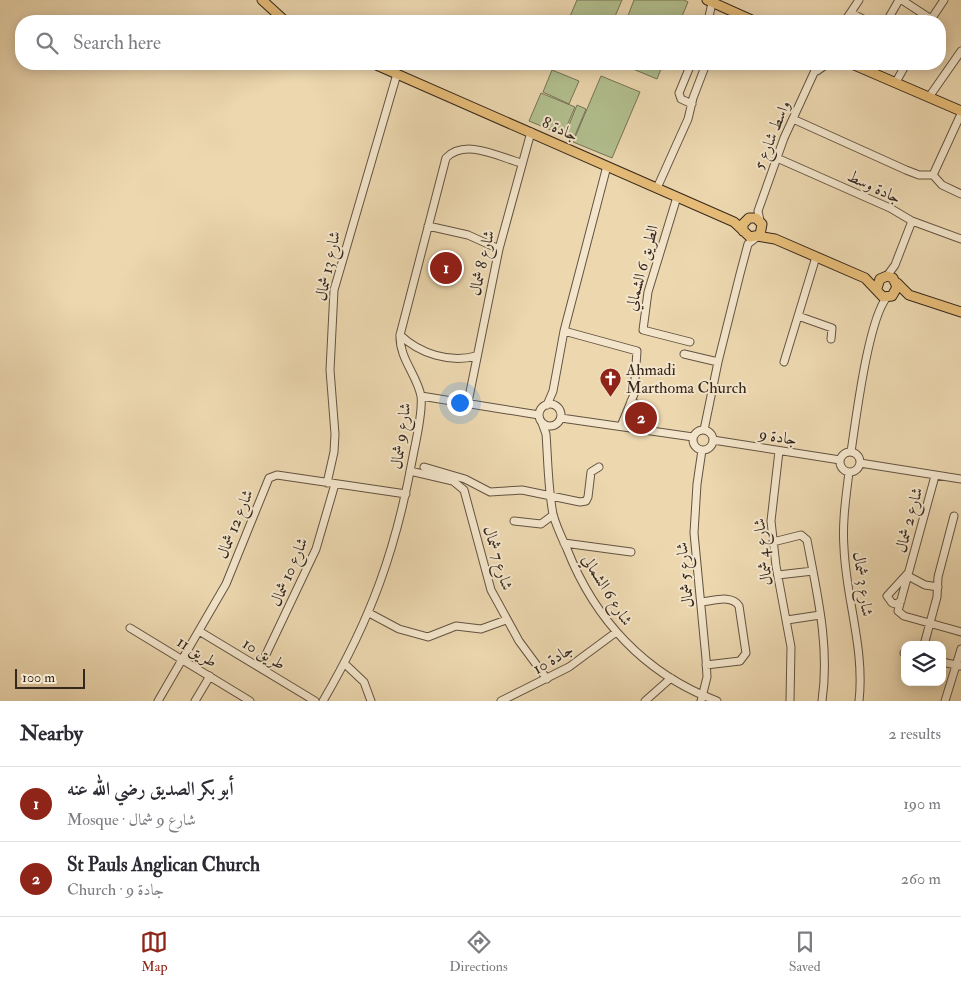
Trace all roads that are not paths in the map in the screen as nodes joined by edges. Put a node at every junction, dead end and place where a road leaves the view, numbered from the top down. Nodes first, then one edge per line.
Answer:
1 (262, 0) edge
2 (270, 0) edge
3 (859, 0) edge
4 (900, 0) edge
5 (944, 0) edge
6 (709, 1) edge
7 (851, 12) junction
8 (279, 15) edge
9 (281, 15) edge
10 (710, 15) edge
11 (740, 15) edge
12 (849, 15) edge
13 (856, 15) edge
14 (891, 15) edge
15 (922, 15) edge
16 (934, 15) edge
17 (960, 53) edge
18 (388, 70) edge
19 (689, 70) edge
20 (704, 70) edge
21 (816, 70) edge
22 (867, 70) edge
23 (903, 70) edge
24 (400, 75) junction
25 (896, 82) junction
26 (929, 97) junction
27 (692, 104) junction
28 (961, 113) edge
29 (793, 119) junction
30 (531, 132) junction
31 (777, 158) junction
32 (521, 163) junction
33 (609, 167) junction
34 (933, 175) junction
35 (657, 188) junction
36 (961, 194) edge
37 (677, 196) junction
38 (758, 211) junction
39 (747, 219) junction
40 (912, 221) junction
41 (734, 222) junction
42 (761, 223) junction
43 (428, 226) junction
44 (743, 232) junction
45 (757, 236) junction
46 (961, 238) edge
47 (775, 239) junction
48 (748, 244) junction
49 (498, 249) junction
50 (816, 257) junction
51 (865, 278) junction
52 (890, 280) junction
53 (884, 294) junction
54 (909, 295) junction
55 (961, 312) edge
56 (798, 316) junction
57 (564, 331) junction
58 (400, 336) junction
59 (831, 339) dead end
60 (690, 342) dead end
61 (684, 354) dead end
62 (476, 356) junction
63 (718, 362) junction
64 (784, 362) dead end
65 (554, 387) junction
66 (421, 396) junction
67 (631, 401) junction
68 (468, 402) junction
69 (547, 404) junction
70 (558, 407) junction
71 (539, 415) junction
72 (561, 418) junction
73 (542, 423) junction
74 (553, 426) junction
75 (621, 426) junction
76 (643, 430) junction
77 (704, 430) junction
78 (693, 437) junction
79 (712, 440) junction
80 (547, 445) junction
81 (702, 450) junction
82 (779, 451) junction
83 (851, 452) junction
84 (840, 460) junction
85 (860, 463) junction
86 (424, 467) dead end
87 (598, 467) dead end
88 (410, 472) junction
89 (849, 472) junction
90 (935, 476) junction
91 (961, 479) edge
92 (331, 484) junction
93 (406, 494) junction
94 (551, 495) junction
95 (553, 515) junction
96 (954, 516) dead end
97 (514, 521) dead end
98 (564, 542) junction
99 (773, 542) junction
100 (631, 552) dead end
101 (813, 571) junction
102 (908, 574) junction
103 (778, 575) junction
104 (938, 586) junction
105 (901, 600) junction
106 (701, 602) junction
107 (369, 613) junction
108 (820, 615) junction
109 (506, 620) junction
110 (787, 620) junction
111 (930, 623) junction
112 (130, 628) dead end
113 (199, 632) junction
114 (961, 632) edge
115 (615, 633) junction
116 (925, 641) edge
117 (961, 649) edge
118 (183, 659) junction
119 (946, 663) edge
120 (345, 664) junction
121 (706, 665) junction
122 (959, 666) edge
123 (260, 667) junction
124 (210, 676) junction
125 (671, 678) junction
126 (547, 680) junction
127 (702, 699) edge
128 (245, 700) edge
129 (158, 701) edge
130 (195, 701) edge
131 (315, 701) edge
132 (323, 701) edge
133 (371, 701) edge
134 (501, 701) edge
135 (645, 701) edge
136 (717, 701) edge
137 (790, 701) edge
138 (822, 701) edge
139 (859, 701) edge
140 (945, 701) edge

1 - 8 main road
2 - 9 main road
3 - 7 street
4 - 14 street
4 - 15 street
5 - 16 street
6 - 10 street
6 - 11 main road
7 - 12 street
7 - 13 street
17 - 26 street
18 - 24 main road, جادة 8
19 - 27 street
20 - 27 street
21 - 29 street, واسط شارع 5
22 - 25 main road
23 - 25 street
24 - 30 main road, جادة 8
24 - 92 street, شارع 13 شمال
25 - 26 main road
26 - 28 main road
27 - 35 street
28 - 34 street
29 - 31 street, واسط شارع 5
29 - 34 street, جادة وسط
30 - 32 street, شارع 8 شمال
30 - 33 main road, جادة 8
31 - 38 street, واسط شارع 5
31 - 40 street, جادة وسط
32 - 43 street, شارع 9 شمال
32 - 49 street, شارع 8 شمال
33 - 35 main road, جادة 8
33 - 57 street
34 - 36 street, جادة وسط
35 - 37 main road, جادة 8
37 - 41 main road, جادة 8
37 - 60 street, الطريق 6 الشمالي
38 - 39 street
38 - 42 street
39 - 41 main road
39 - 42 main road
39 - 44 main road
40 - 46 street, جادة وسط
40 - 52 street
41 - 44 main road, جادة 8
42 - 45 main road
42 - 47 main road
43 - 49 street
43 - 58 street, شارع 9 شمال
44 - 45 main road
44 - 48 street
45 - 47 main road
45 - 48 street
47 - 50 main road
48 - 63 street
49 - 62 street, شارع 8 شمال
50 - 51 main road
50 - 56 street
51 - 52 main road
51 - 53 main road
52 - 53 main road
52 - 53 main road
52 - 54 main road
53 - 54 main road
53 - 83 street
54 - 55 main road
56 - 59 street
56 - 64 street
57 - 65 street
57 - 67 street
58 - 62 street
58 - 66 street, شارع 9 شمال
61 - 63 street
62 - 68 street, شارع 8 شمال
63 - 77 street
65 - 69 street
65 - 70 street
66 - 68 street
66 - 88 street, شارع 9 شمال
67 - 75 street
67 - 76 street
68 - 71 street
69 - 70 street
69 - 71 street
70 - 72 street
71 - 73 street
72 - 74 street
72 - 75 street
73 - 74 street
73 - 80 street, شارع 6 الشمالي
74 - 80 street, شارع 6 الشمالي
75 - 76 street
76 - 78 street
77 - 78 street
77 - 79 street
78 - 81 street
79 - 81 street
79 - 82 street, جادة 9
80 - 94 street, شارع 6 الشمالي
81 - 106 street, شارع 5 شمال
82 - 84 street, جادة 9
82 - 99 street, شارع 4 شمال
83 - 84 street
83 - 85 street
84 - 89 street
85 - 89 street
85 - 90 street
86 - 94 street
87 - 94 street
88 - 93 street, شارع 9 شمال
88 - 109 street, شارع 7 شمال
89 - 139 street, شارع 3 شمال
90 - 91 street
90 - 102 street, شارع 2 شمال
92 - 93 street, شارع 12 شمال
92 - 113 street, شارع 12 شمال
92 - 123 street, شارع 10 شمال
93 - 107 street, شارع 9 شمال
94 - 95 street, شارع 6 الشمالي
95 - 97 street
95 - 98 street, شارع 6 الشمالي
96 - 104 street
98 - 100 street
98 - 115 street, شارع 6 الشمالي
99 - 101 street
99 - 103 street, شارع 4 شمال
101 - 103 street
101 - 108 street
102 - 104 street
102 - 105 street, شارع 2 شمال
102 - 105 street, شارع 2 شمال
103 - 110 street, شارع 4 شمال
104 - 111 street
105 - 111 street, شارع 2 شمال
106 - 121 street, شارع 5 شمال
106 - 121 street
107 - 109 street
107 - 120 street, شارع 9 شمال
108 - 110 street
108 - 138 street
109 - 126 street, شارع 7 شمال
110 - 137 street, شارع 4 شمال
111 - 114 street, شارع 2 شمال
111 - 116 street
112 - 118 street, طريق 11
113 - 118 street, شارع 12 شمال
113 - 123 street, طريق 10
115 - 125 street, شارع 6 الشمالي
115 - 126 street, جادة 10
117 - 122 street
118 - 124 street, طريق 11
118 - 129 street, شارع 12 شمال
119 - 122 street
120 - 132 street, شارع 9 شمال
120 - 133 street
121 - 127 street, شارع 5 شمال
122 - 140 street
123 - 131 street, طريق 10
124 - 128 street, طريق 11
124 - 130 street
125 - 127 street, شارع 6 الشمالي
125 - 135 street
126 - 134 street, جادة 10
127 - 136 street, شارع 6 الشمالي

